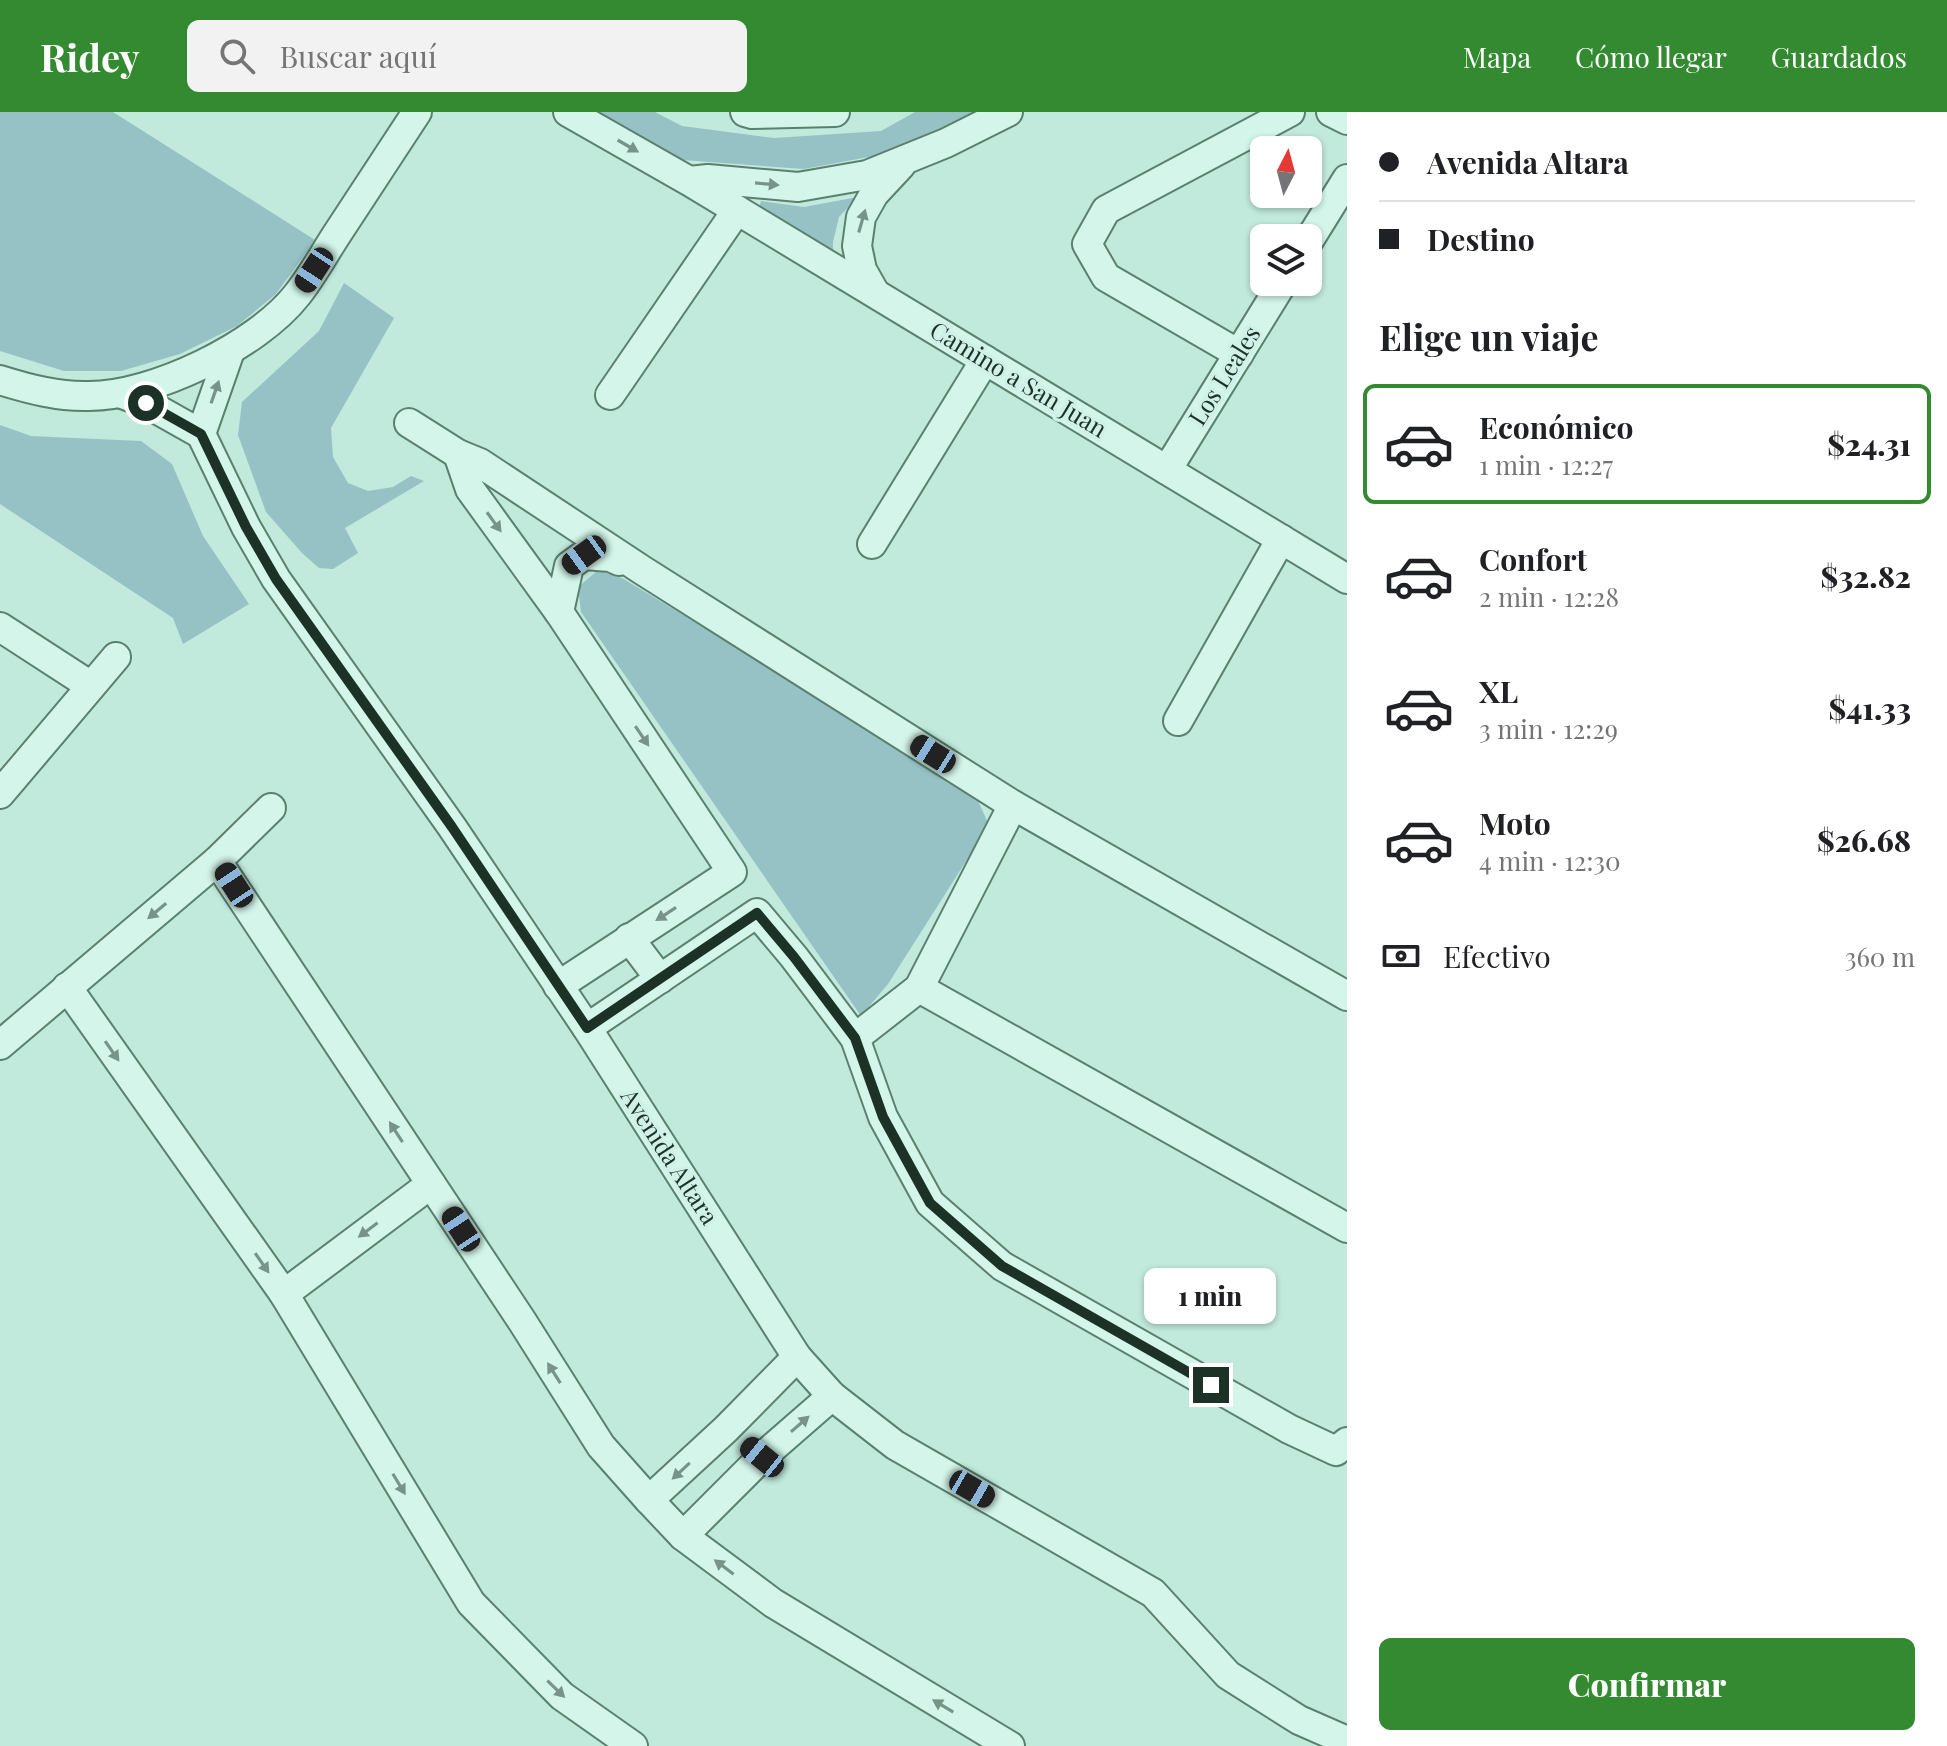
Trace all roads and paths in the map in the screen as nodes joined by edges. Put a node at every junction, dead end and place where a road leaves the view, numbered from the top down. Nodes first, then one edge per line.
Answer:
1 (417, 112) edge
2 (568, 112) edge
3 (745, 112) edge
4 (835, 112) edge
5 (1008, 112) edge
6 (1290, 112) edge
7 (1331, 112) edge
8 (1347, 120) edge
9 (907, 159) junction
10 (1347, 179) edge
11 (689, 181) junction
12 (737, 210) junction
13 (1319, 224) edge
14 (876, 294) junction
15 (1274, 296) edge
16 (230, 351) junction
17 (1239, 354) junction
18 (985, 360) junction
19 (0, 380) edge
20 (122, 394) junction
21 (610, 395) dead end
22 (409, 423) dead end
23 (201, 434) junction
24 (458, 454) junction
25 (1167, 470) junction
26 (1281, 539) junction
27 (872, 544) dead end
28 (642, 570) junction
29 (1347, 579) edge
30 (559, 612) junction
31 (0, 627) edge
32 (116, 657) dead end
33 (91, 686) junction
34 (1178, 721) dead end
35 (0, 794) edge
36 (1013, 805) junction
37 (271, 808) dead end
38 (217, 861) junction
39 (629, 938) junction
40 (660, 979) junction
41 (558, 986) junction
42 (67, 987) junction
43 (919, 988) junction
44 (1347, 996) edge
45 (587, 1028) junction
46 (855, 1038) junction
47 (0, 1045) edge
48 (431, 1184) junction
49 (1347, 1228) edge
50 (284, 1294) junction
51 (797, 1357) junction
52 (832, 1396) junction
53 (726, 1429) junction
54 (1347, 1442) edge
55 (762, 1457) junction
56 (649, 1500) junction
57 (683, 1536) junction
58 (1347, 1741) edge
59 (633, 1746) edge
60 (1010, 1746) edge

1 - 16 street
2 -> 11 street, Camino a San Juan
3 - 4 street
5 - 9 street
6 - 17 street
7 - 8 street
11 -> 9 street
14 -> 9 street
10 - 13 street
11 - 12 street, Camino a San Juan
12 - 14 street, Camino a San Juan
12 - 21 street
14 - 18 street, Camino a San Juan
15 - 17 street, Los Leales
16 - 20 street
23 -> 16 street
17 - 25 street, Los Leales
18 - 25 street, Camino a San Juan
18 - 27 street
19 - 20 street
20 - 23 street
22 - 24 street
23 - 41 street, Avenida Altara
24 - 28 street
24 -> 30 street
25 - 26 street, Camino a San Juan
26 - 29 street, Camino a San Juan
26 - 34 street
28 - 30 street
28 - 36 street
30 -> 39 street
31 - 33 street
32 - 33 street
33 - 35 street
36 - 43 street
36 - 44 street
37 - 38 street
38 -> 42 street
48 -> 38 street
39 - 40 street
39 - 41 street
40 - 45 street
40 - 46 street
41 - 45 street, Avenida Altara
42 - 47 street
42 -> 50 street
43 - 46 street
43 - 49 street
45 - 51 street, Avenida Altara
46 - 54 street
48 -> 50 street
56 -> 48 street
50 -> 59 street
51 - 52 street, Avenida Altara
51 - 53 street
55 -> 52 street
52 - 58 street, Avenida Altara
53 - 55 street
53 -> 56 street
55 - 57 street
56 - 57 street
60 -> 57 street

